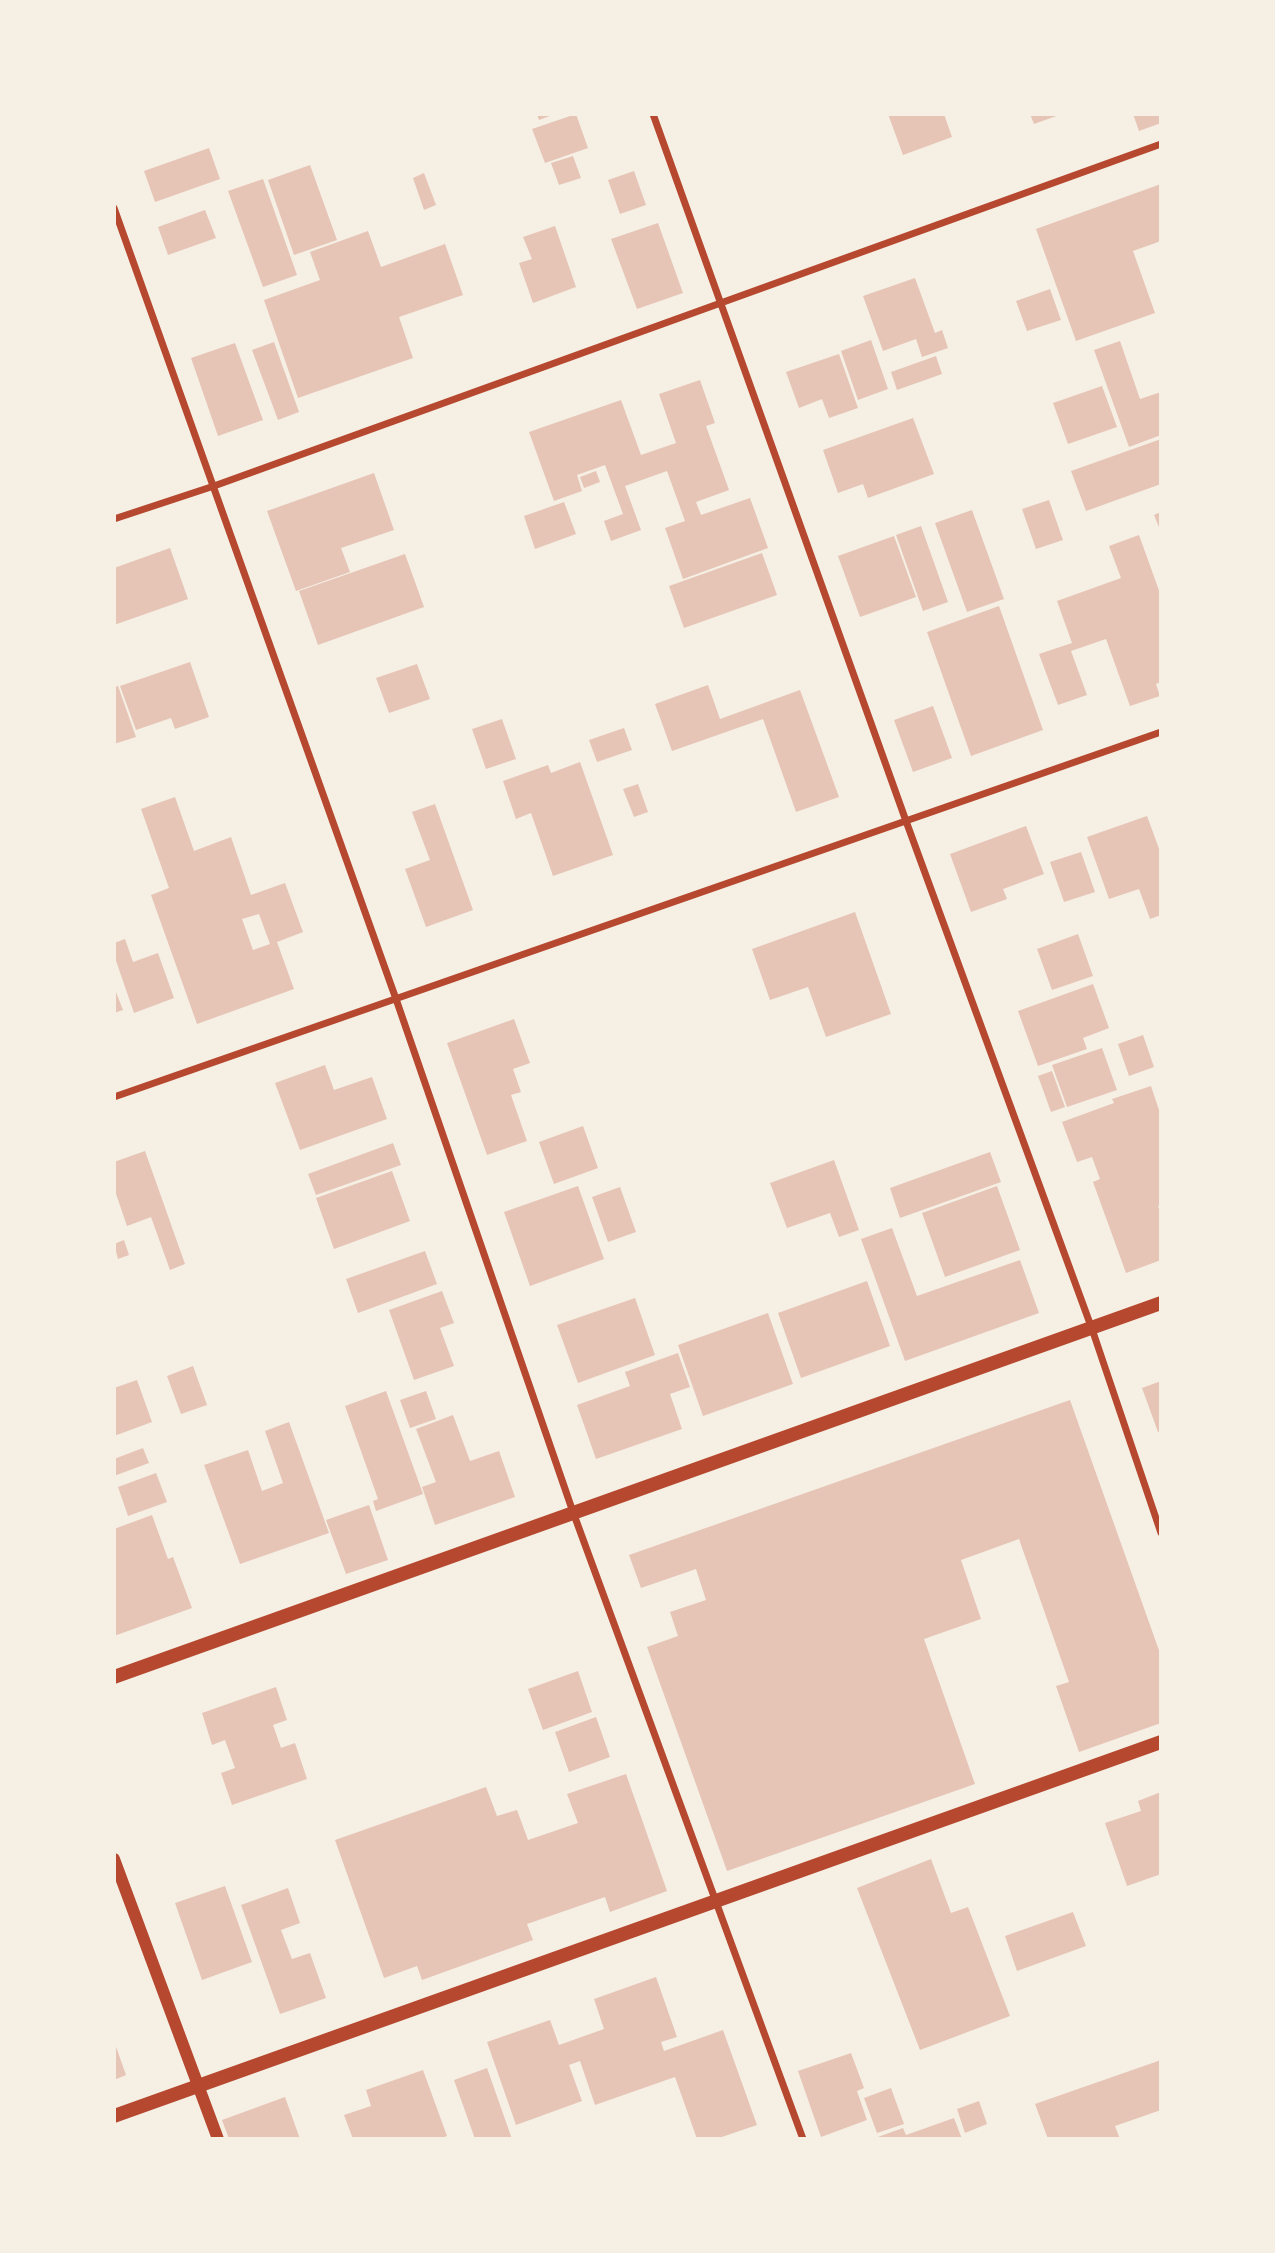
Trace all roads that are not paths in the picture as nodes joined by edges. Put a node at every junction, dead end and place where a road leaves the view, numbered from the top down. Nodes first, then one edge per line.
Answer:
1 (653, 114) edge
2 (1161, 144) edge
3 (114, 208) edge
4 (720, 303) junction
5 (214, 486) junction
6 (114, 519) edge
7 (1161, 732) edge
8 (905, 821) junction
9 (396, 999) junction
10 (114, 1097) edge
11 (1161, 1303) edge
12 (1092, 1329) junction
13 (573, 1512) junction
14 (1161, 1532) edge
15 (114, 1677) edge
16 (1161, 1742) edge
17 (114, 1858) edge
18 (716, 1900) junction
19 (200, 2085) junction
20 (114, 2116) edge
21 (218, 2139) edge
22 (803, 2139) edge

1 - 4 street
2 - 4 street
3 - 5 street
4 - 5 street
4 - 8 street
5 - 6 street
5 - 9 street
7 - 8 street
8 - 9 street
8 - 12 street
9 - 10 street
9 - 13 street
11 - 12 main road
12 - 13 main road
12 - 14 street
13 - 15 main road
13 - 18 street
16 - 18 main road
17 - 19 street
18 - 19 main road
18 - 22 street
19 - 20 main road
19 - 21 street

